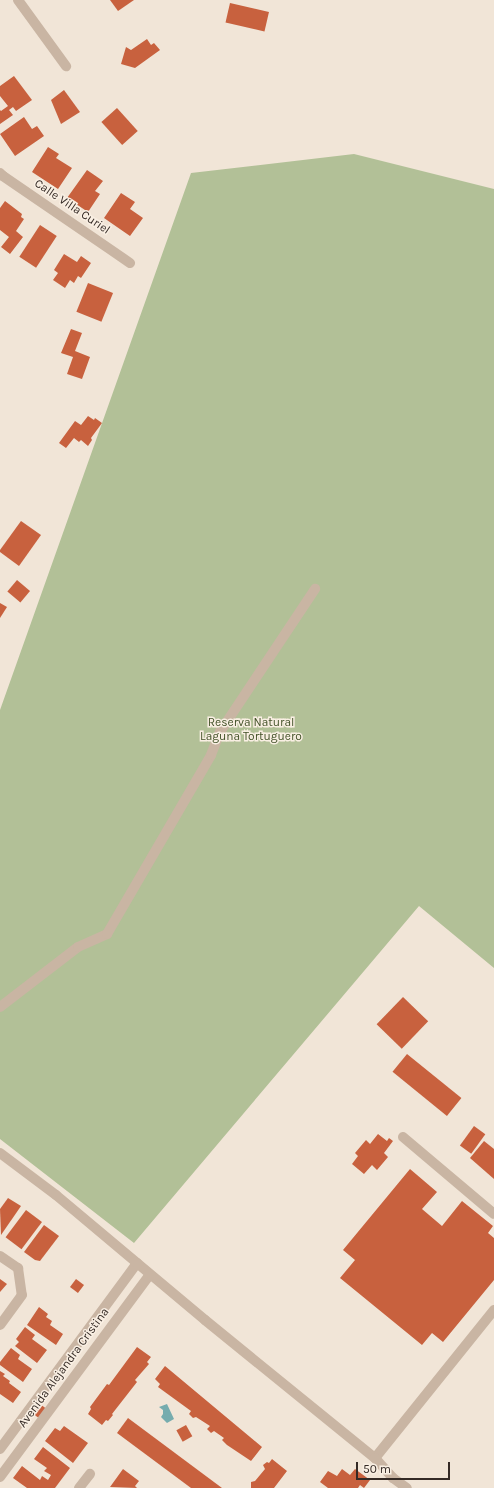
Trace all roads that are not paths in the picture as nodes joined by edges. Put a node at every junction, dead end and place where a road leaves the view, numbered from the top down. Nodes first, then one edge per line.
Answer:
1 (18, 0) edge
2 (66, 66) dead end
3 (0, 173) edge
4 (130, 263) dead end
5 (315, 589) dead end
6 (0, 1007) edge
7 (403, 1137) dead end
8 (0, 1153) edge
9 (494, 1214) edge
10 (0, 1256) edge
11 (137, 1263) junction
12 (150, 1274) junction
13 (494, 1310) edge
14 (0, 1325) edge
15 (0, 1449) edge
16 (375, 1458) junction
17 (90, 1474) dead end
18 (0, 1477) edge
19 (79, 1488) edge
20 (407, 1488) edge

1 - 2 street
3 - 4 street, Calle Villa Curiel
5 - 6 street
7 - 9 street
8 - 11 street
10 - 14 street
11 - 12 street
11 - 15 street, Avenida Alejandra Cristina
12 - 16 street
12 - 18 street, Avenida Alejandra Cristina
13 - 16 street
16 - 20 street
17 - 19 street

